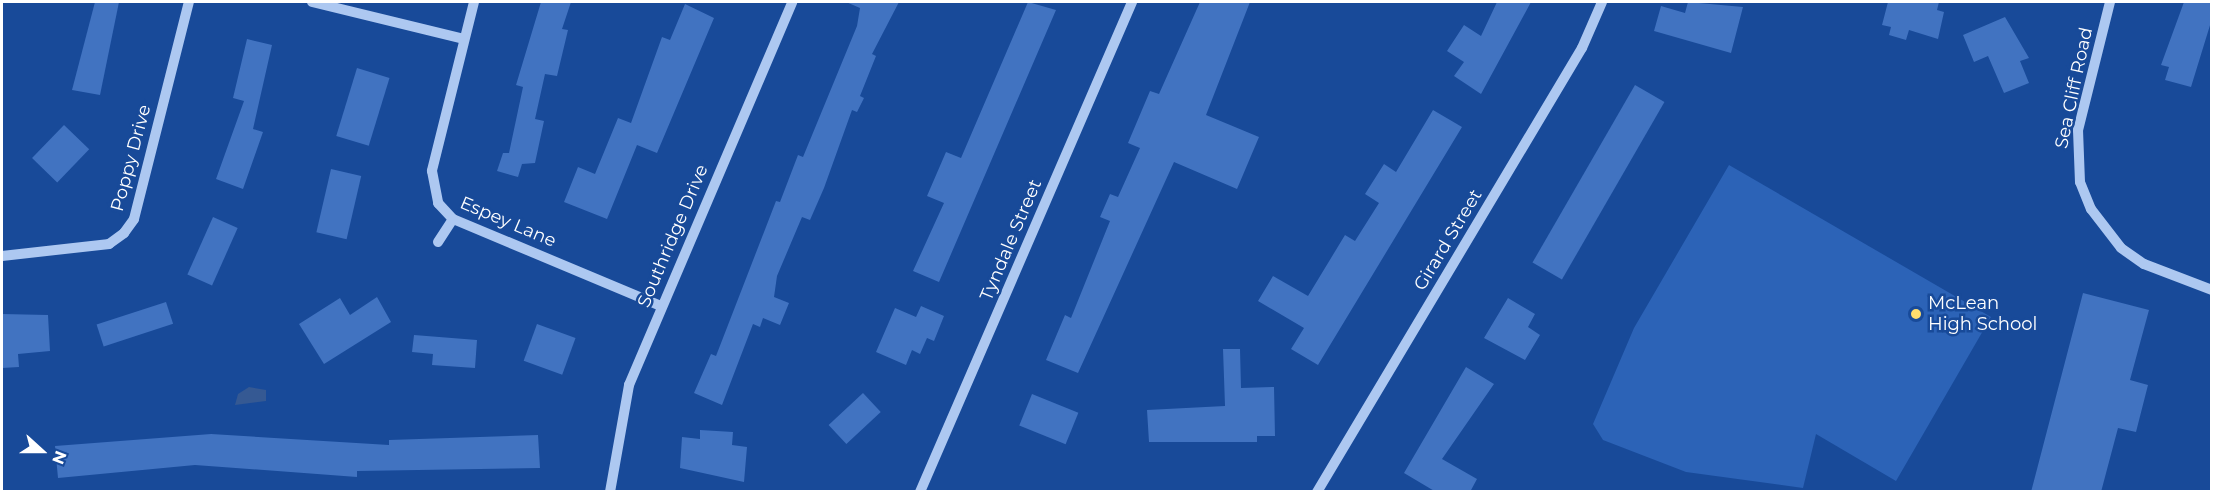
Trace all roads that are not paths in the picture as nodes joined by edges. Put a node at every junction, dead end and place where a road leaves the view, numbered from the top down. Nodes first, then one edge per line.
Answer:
1 (189, 2) edge
2 (312, 2) edge
3 (474, 2) edge
4 (792, 2) edge
5 (1132, 2) edge
6 (1602, 2) edge
7 (2110, 2) edge
8 (464, 39) junction
9 (453, 219) junction
10 (438, 242) dead end
11 (2, 256) edge
12 (2211, 290) edge
13 (661, 306) junction
14 (610, 492) edge
15 (920, 492) edge
16 (1317, 492) edge

1 - 11 street, Poppy Drive
2 - 8 street
3 - 8 street, Espey Lane
4 - 13 street, Southridge Drive
5 - 15 street, Tyndale Street
6 - 16 street, Girard Street
7 - 12 street, Sea Cliff Road
8 - 9 street, Espey Lane
9 - 10 street
9 - 13 street, Espey Lane
13 - 14 street, Southridge Drive

